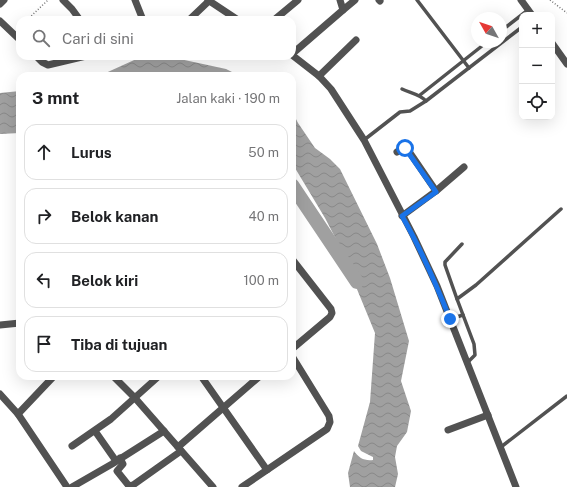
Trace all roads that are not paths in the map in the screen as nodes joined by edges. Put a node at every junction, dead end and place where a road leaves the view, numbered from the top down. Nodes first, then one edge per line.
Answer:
1 (4, 0) edge
2 (63, 0) edge
3 (135, 0) edge
4 (209, 0) edge
5 (298, 0) edge
6 (340, 0) edge
7 (355, 0) edge
8 (418, 0) edge
9 (521, 0) edge
10 (0, 4) edge
11 (343, 10) junction
12 (529, 12) edge
13 (77, 16) edge
14 (141, 16) edge
15 (193, 16) edge
16 (232, 16) edge
17 (279, 16) edge
18 (519, 20) edge
19 (0, 21) edge
20 (507, 27) edge
21 (519, 29) edge
22 (16, 36) edge
23 (356, 40) dead end
24 (555, 47) edge
25 (479, 48) edge
26 (296, 51) edge
27 (296, 57) edge
28 (40, 60) edge
29 (69, 60) edge
30 (463, 61) junction
31 (567, 64) edge
32 (468, 68) junction
33 (319, 76) junction
34 (402, 89) dead end
35 (420, 95) junction
36 (426, 101) junction
37 (364, 140) junction
38 (398, 152) dead end
39 (464, 167) dead end
40 (436, 192) junction
41 (561, 209) dead end
42 (402, 216) junction
43 (462, 244) dead end
44 (296, 264) edge
45 (457, 299) junction
46 (463, 315) junction
47 (450, 319) junction
48 (16, 323) edge
49 (0, 325) edge
50 (296, 346) edge
51 (296, 362) edge
52 (468, 362) junction
53 (50, 380) edge
54 (117, 380) edge
55 (155, 380) edge
56 (204, 380) edge
57 (255, 380) edge
58 (0, 394) edge
59 (567, 396) edge
60 (135, 398) junction
61 (224, 407) junction
62 (18, 414) junction
63 (488, 416) junction
64 (448, 430) dead end
65 (95, 431) junction
66 (164, 431) junction
67 (72, 446) dead end
68 (501, 447) junction
69 (180, 449) junction
70 (118, 460) junction
71 (267, 470) junction
72 (133, 486) edge
73 (67, 487) edge
74 (72, 487) edge
75 (214, 487) edge
76 (242, 487) edge
77 (516, 487) edge

1 - 10 street
2 - 13 street
3 - 14 street
4 - 15 street
4 - 16 street
5 - 17 street
6 - 11 street
7 - 11 street
8 - 30 lane
9 - 12 street
11 - 26 street
18 - 20 lane
19 - 22 street
21 - 32 lane
23 - 33 street
24 - 31 street
25 - 30 lane
27 - 33 street
28 - 29 street
30 - 32 lane
30 - 35 lane
32 - 36 lane
33 - 37 street
34 - 35 lane
35 - 36 lane
36 - 37 lane
37 - 42 street
38 - 40 street
39 - 40 street
40 - 42 street
41 - 45 lane
42 - 47 street
43 - 45 lane
44 - 50 street
45 - 46 lane
46 - 47 lane
46 - 52 lane
47 - 52 street
48 - 49 street
51 - 71 street
52 - 63 street
53 - 62 street
54 - 60 street
55 - 60 street
56 - 61 street
57 - 61 street
58 - 62 street
59 - 68 lane
60 - 65 street
60 - 66 street
61 - 69 street
61 - 71 street
62 - 73 street
63 - 64 street
63 - 68 street
65 - 67 street
65 - 70 street
66 - 69 street
66 - 70 street
68 - 77 street
69 - 72 street
69 - 75 street
70 - 72 street
70 - 74 street
71 - 76 street

